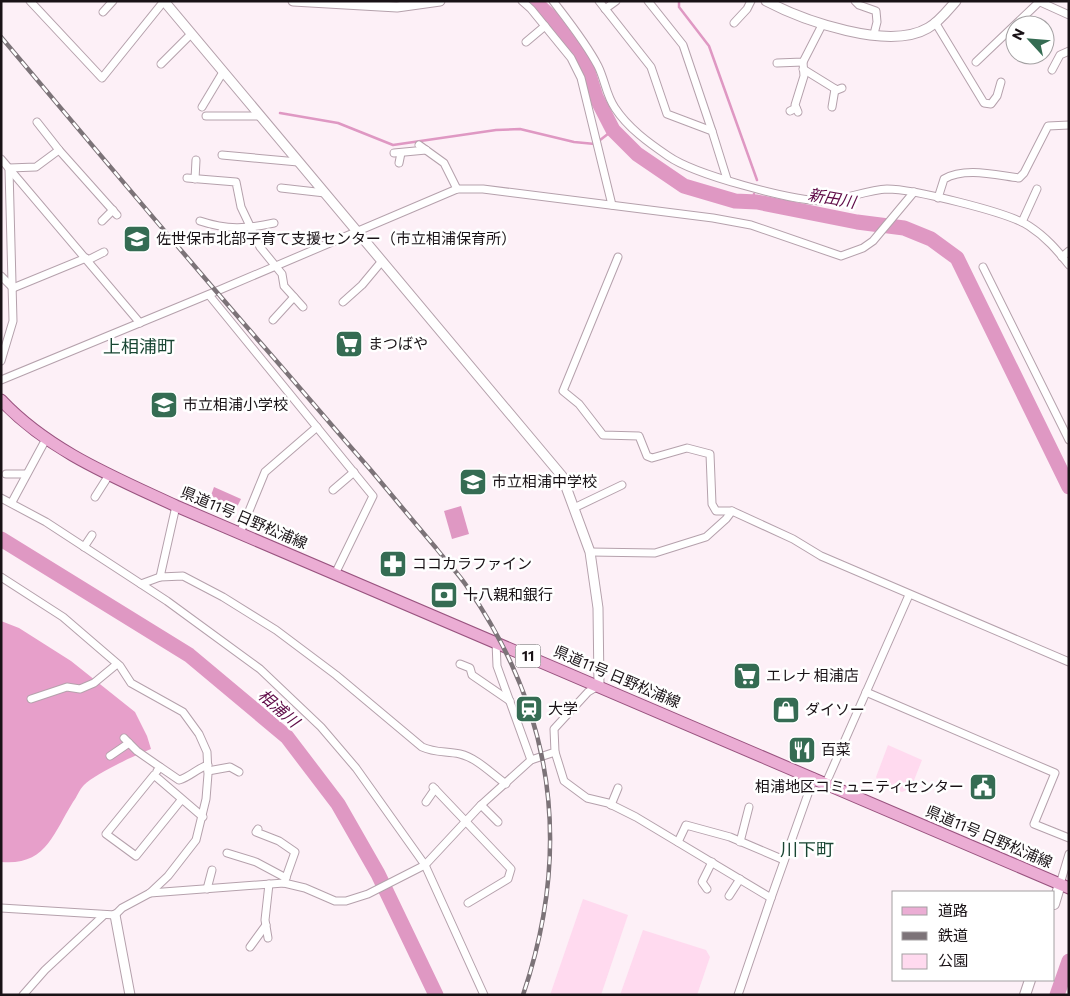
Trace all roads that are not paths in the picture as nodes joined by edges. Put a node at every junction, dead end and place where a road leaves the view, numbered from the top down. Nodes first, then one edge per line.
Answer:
1 (30, 1) edge
2 (113, 1) edge
3 (164, 1) edge
4 (293, 1) edge
5 (440, 1) edge
6 (522, 1) edge
7 (553, 1) edge
8 (599, 1) edge
9 (616, 1) edge
10 (648, 1) edge
11 (751, 1) edge
12 (766, 1) edge
13 (855, 1) edge
14 (873, 1) edge
15 (956, 1) edge
16 (1038, 2) edge
17 (866, 8) junction
18 (606, 9) junction
19 (104, 12) dead end
20 (1069, 15) edge
21 (935, 22) junction
22 (734, 23) dead end
23 (822, 25) junction
24 (545, 26) junction
25 (191, 34) junction
26 (874, 34) junction
27 (526, 42) dead end
28 (1069, 51) edge
29 (976, 62) dead end
30 (777, 63) dead end
31 (161, 64) dead end
32 (803, 65) junction
33 (1052, 70) dead end
34 (223, 72) junction
35 (1001, 82) dead end
36 (202, 107) dead end
37 (832, 107) dead end
38 (795, 110) dead end
39 (206, 116) dead end
40 (260, 116) junction
41 (37, 122) dead end
42 (1069, 125) edge
43 (712, 131) junction
44 (419, 144) dead end
45 (59, 150) junction
46 (426, 150) junction
47 (222, 155) dead end
48 (1, 159) edge
49 (196, 160) dead end
50 (298, 162) junction
51 (399, 163) dead end
52 (9, 168) junction
53 (186, 178) dead end
54 (195, 179) junction
55 (727, 180) junction
56 (281, 188) dead end
57 (456, 188) junction
58 (1037, 189) dead end
59 (914, 192) junction
60 (325, 193) junction
61 (938, 198) junction
62 (612, 205) junction
63 (102, 220) dead end
64 (202, 220) dead end
65 (1022, 222) junction
66 (274, 223) dead end
67 (251, 228) junction
68 (358, 232) junction
69 (1069, 251) edge
70 (104, 252) dead end
71 (618, 257) dead end
72 (1062, 257) junction
73 (87, 259) junction
74 (382, 261) junction
75 (1069, 265) edge
76 (275, 267) junction
77 (983, 267) dead end
78 (1, 276) edge
79 (13, 288) junction
80 (209, 295) junction
81 (294, 297) junction
82 (343, 302) dead end
83 (303, 307) dead end
84 (273, 320) dead end
85 (140, 323) junction
86 (1, 361) edge
87 (1, 380) edge
88 (1, 400) edge
89 (317, 427) junction
90 (46, 439) junction
91 (1069, 440) edge
92 (354, 472) junction
93 (6, 474) dead end
94 (26, 474) junction
95 (109, 475) junction
96 (622, 485) dead end
97 (333, 490) dead end
98 (95, 497) dead end
99 (1, 498) edge
100 (12, 502) junction
101 (176, 506) junction
102 (574, 508) junction
103 (732, 510) junction
104 (240, 533) junction
105 (92, 535) dead end
106 (84, 547) junction
107 (590, 552) junction
108 (335, 574) junction
109 (1, 577) edge
110 (160, 577) junction
111 (141, 584) junction
112 (909, 595) junction
113 (496, 642) junction
114 (1069, 662) edge
115 (117, 664) junction
116 (460, 664) dead end
117 (599, 686) junction
118 (866, 692) junction
119 (31, 699) dead end
120 (510, 701) junction
121 (556, 752) junction
122 (110, 756) dead end
123 (531, 760) junction
124 (160, 767) junction
125 (208, 768) junction
126 (239, 772) dead end
127 (154, 775) junction
128 (814, 777) junction
129 (826, 783) junction
130 (506, 784) junction
131 (618, 788) dead end
132 (182, 799) junction
133 (426, 802) dead end
134 (481, 805) junction
135 (611, 805) junction
136 (749, 807) dead end
137 (203, 817) junction
138 (466, 821) junction
139 (498, 822) dead end
140 (258, 829) dead end
141 (1069, 838) edge
142 (678, 842) junction
143 (740, 842) junction
144 (227, 853) dead end
145 (1069, 854) edge
146 (784, 860) junction
147 (712, 862) junction
148 (422, 866) junction
149 (212, 870) dead end
150 (740, 880) junction
151 (285, 881) junction
152 (269, 884) junction
153 (1064, 886) edge
154 (207, 888) junction
155 (707, 889) dead end
156 (150, 894) junction
157 (729, 896) dead end
158 (771, 898) junction
159 (1055, 902) edge
160 (468, 903) dead end
161 (1, 908) edge
162 (104, 915) junction
163 (115, 915) junction
164 (266, 924) junction
165 (268, 938) dead end
166 (250, 948) dead end
167 (1030, 981) edge
168 (23, 995) edge
169 (130, 995) edge
170 (484, 995) edge
171 (738, 995) edge
172 (1025, 995) edge

1 - 3 street
2 - 19 street
3 - 25 street
4 - 5 street
6 - 24 street
7 - 55 street
8 - 18 street
9 - 18 street
10 - 43 street
11 - 22 street
12 - 23 street
13 - 17 street
14 - 17 street
15 - 21 street
16 - 20 street
16 - 29 street
17 - 26 street
18 - 43 street
21 - 26 street
21 - 35 street
23 - 26 street
23 - 32 street
24 - 27 street
24 - 62 street
25 - 31 street
25 - 34 street
28 - 33 street
30 - 32 street
32 - 37 street
32 - 38 street
34 - 36 street
34 - 40 street
39 - 40 street
40 - 50 street
41 - 45 street
42 - 61 street
43 - 55 street
44 - 46 street
45 - 52 street
45 - 63 street
46 - 51 street
46 - 57 street
47 - 50 street
48 - 52 street
49 - 54 street
50 - 60 street
52 - 73 street
52 - 79 street
53 - 54 street
54 - 67 street
55 - 59 street
56 - 60 street
57 - 62 street
57 - 68 street
58 - 65 street
59 - 61 street
59 - 62 street
60 - 68 street
61 - 65 street
64 - 67 street
65 - 72 street
66 - 67 street
67 - 76 street
68 - 74 street
68 - 76 street
69 - 72 street
70 - 73 street
71 - 103 street
72 - 75 street
73 - 79 street
73 - 85 street
74 - 82 street
74 - 102 street
76 - 80 street
76 - 81 street
77 - 91 street
78 - 79 street
79 - 86 street
80 - 85 street
80 - 89 street
81 - 83 street
81 - 84 street
85 - 87 street
88 - 90 main road, 県道11号 日野松浦線 / 11
89 - 92 street
89 - 104 street
90 - 94 street
90 - 95 main road, 県道11号 日野松浦線 / 11
92 - 97 street
92 - 108 street
93 - 94 street
94 - 100 street
95 - 98 street
95 - 101 main road, 県道11号 日野松浦線 / 11
96 - 102 street
99 - 100 street
100 - 106 street
101 - 104 main road, 県道11号 日野松浦線 / 11
101 - 110 street
102 - 107 street
103 - 107 street
103 - 112 street
104 - 108 main road, 県道11号 日野松浦線 / 11
105 - 106 street
106 - 111 street
107 - 117 street
108 - 113 main road, 県道11号 日野松浦線 / 11
109 - 115 street
110 - 111 street
110 - 130 street
111 - 148 street
112 - 114 street
112 - 118 street
113 - 117 main road, 県道11号 日野松浦線 / 11
113 - 120 street
115 - 119 street
115 - 125 street
116 - 120 street
117 - 121 street
117 - 128 main road, 県道11号 日野松浦線 / 11
118 - 129 street
118 - 141 street
120 - 123 street
121 - 123 street
121 - 135 street
122 - 124 street
123 - 130 street
124 - 125 street
124 - 127 street
125 - 126 street
125 - 137 street
127 - 132 street
127 - 132 street
128 - 129 main road, 県道11号 日野松浦線 / 11
128 - 146 street
129 - 153 main road, 県道11号 日野松浦線 / 11
130 - 134 street
131 - 135 street
132 - 137 street
133 - 138 street
134 - 138 street
134 - 139 street
135 - 142 street
136 - 143 street
137 - 156 street
138 - 148 street
138 - 160 street
140 - 151 street
142 - 143 street
142 - 147 street
143 - 146 street
144 - 151 street
145 - 153 street
146 - 158 street
147 - 150 street
147 - 155 street
148 - 151 street
148 - 170 street
149 - 154 street
150 - 157 street
150 - 158 street
151 - 152 street
152 - 154 street
152 - 164 street
153 - 159 main road
154 - 156 street
156 - 163 street
158 - 171 street
161 - 162 street
162 - 163 street
162 - 168 street
163 - 169 street
164 - 165 street
164 - 166 street
167 - 172 main road

